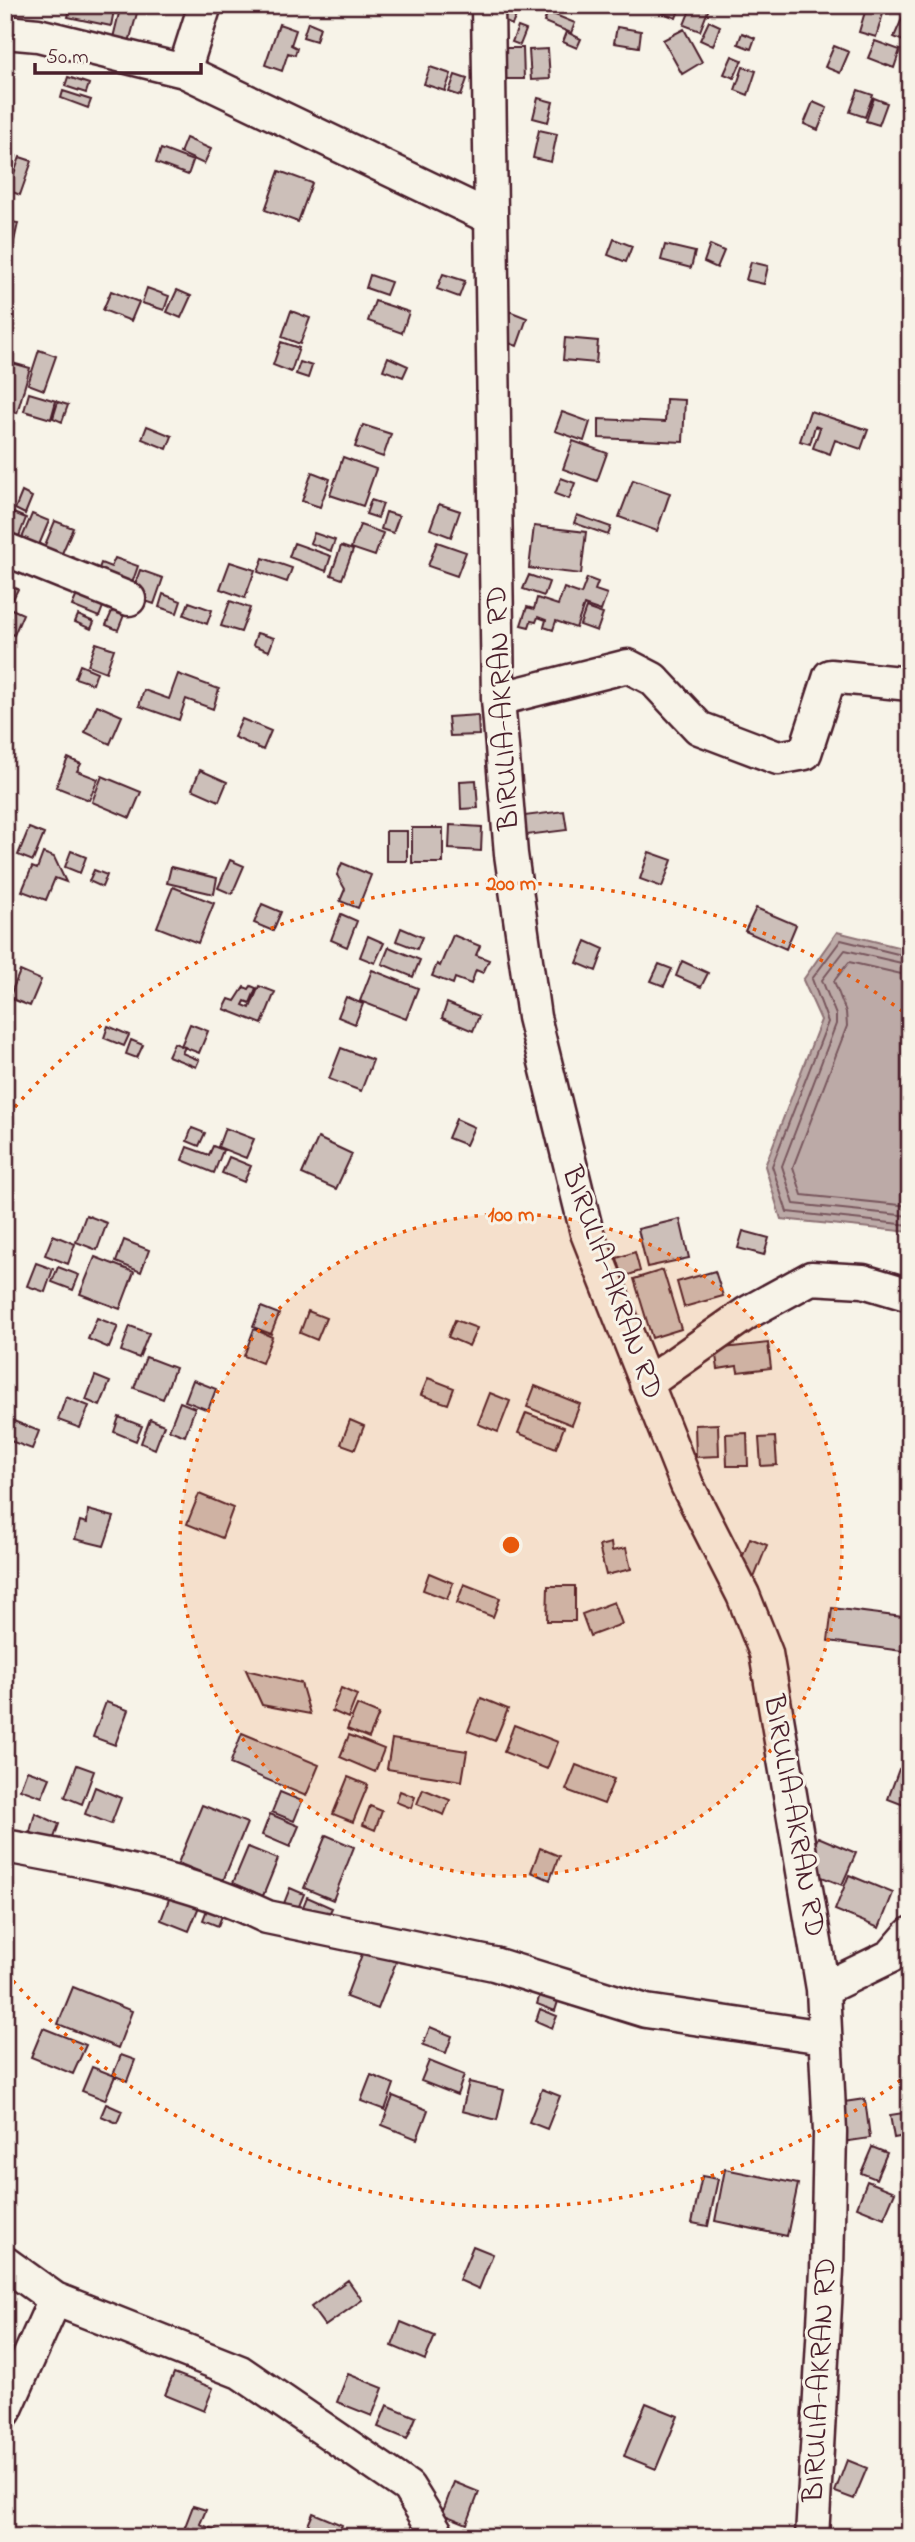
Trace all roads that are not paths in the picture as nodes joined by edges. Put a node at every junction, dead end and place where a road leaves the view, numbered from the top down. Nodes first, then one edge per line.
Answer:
1 (205, 5) edge
2 (488, 5) edge
3 (5, 33) edge
4 (184, 71) junction
5 (491, 218) junction
6 (5, 549) edge
7 (129, 599) dead end
8 (910, 684) edge
9 (498, 699) junction
10 (910, 1295) edge
11 (646, 1384) junction
12 (5, 1846) edge
13 (910, 1934) edge
14 (823, 1989) junction
15 (824, 2037) junction
16 (5, 2263) edge
17 (55, 2299) junction
18 (5, 2411) edge
19 (439, 2537) edge
20 (813, 2537) edge

1 - 4 street
2 - 5 street, BIRULIA-AKRAN RD
3 - 4 street
4 - 5 street
5 - 9 street, BIRULIA-AKRAN RD
6 - 7 street
8 - 9 street
9 - 11 street, BIRULIA-AKRAN RD
10 - 11 street
11 - 14 street, BIRULIA-AKRAN RD
12 - 15 street
13 - 14 street
14 - 15 street, BIRULIA-AKRAN RD
15 - 20 street, BIRULIA-AKRAN RD
16 - 17 street
17 - 18 street
17 - 19 street

